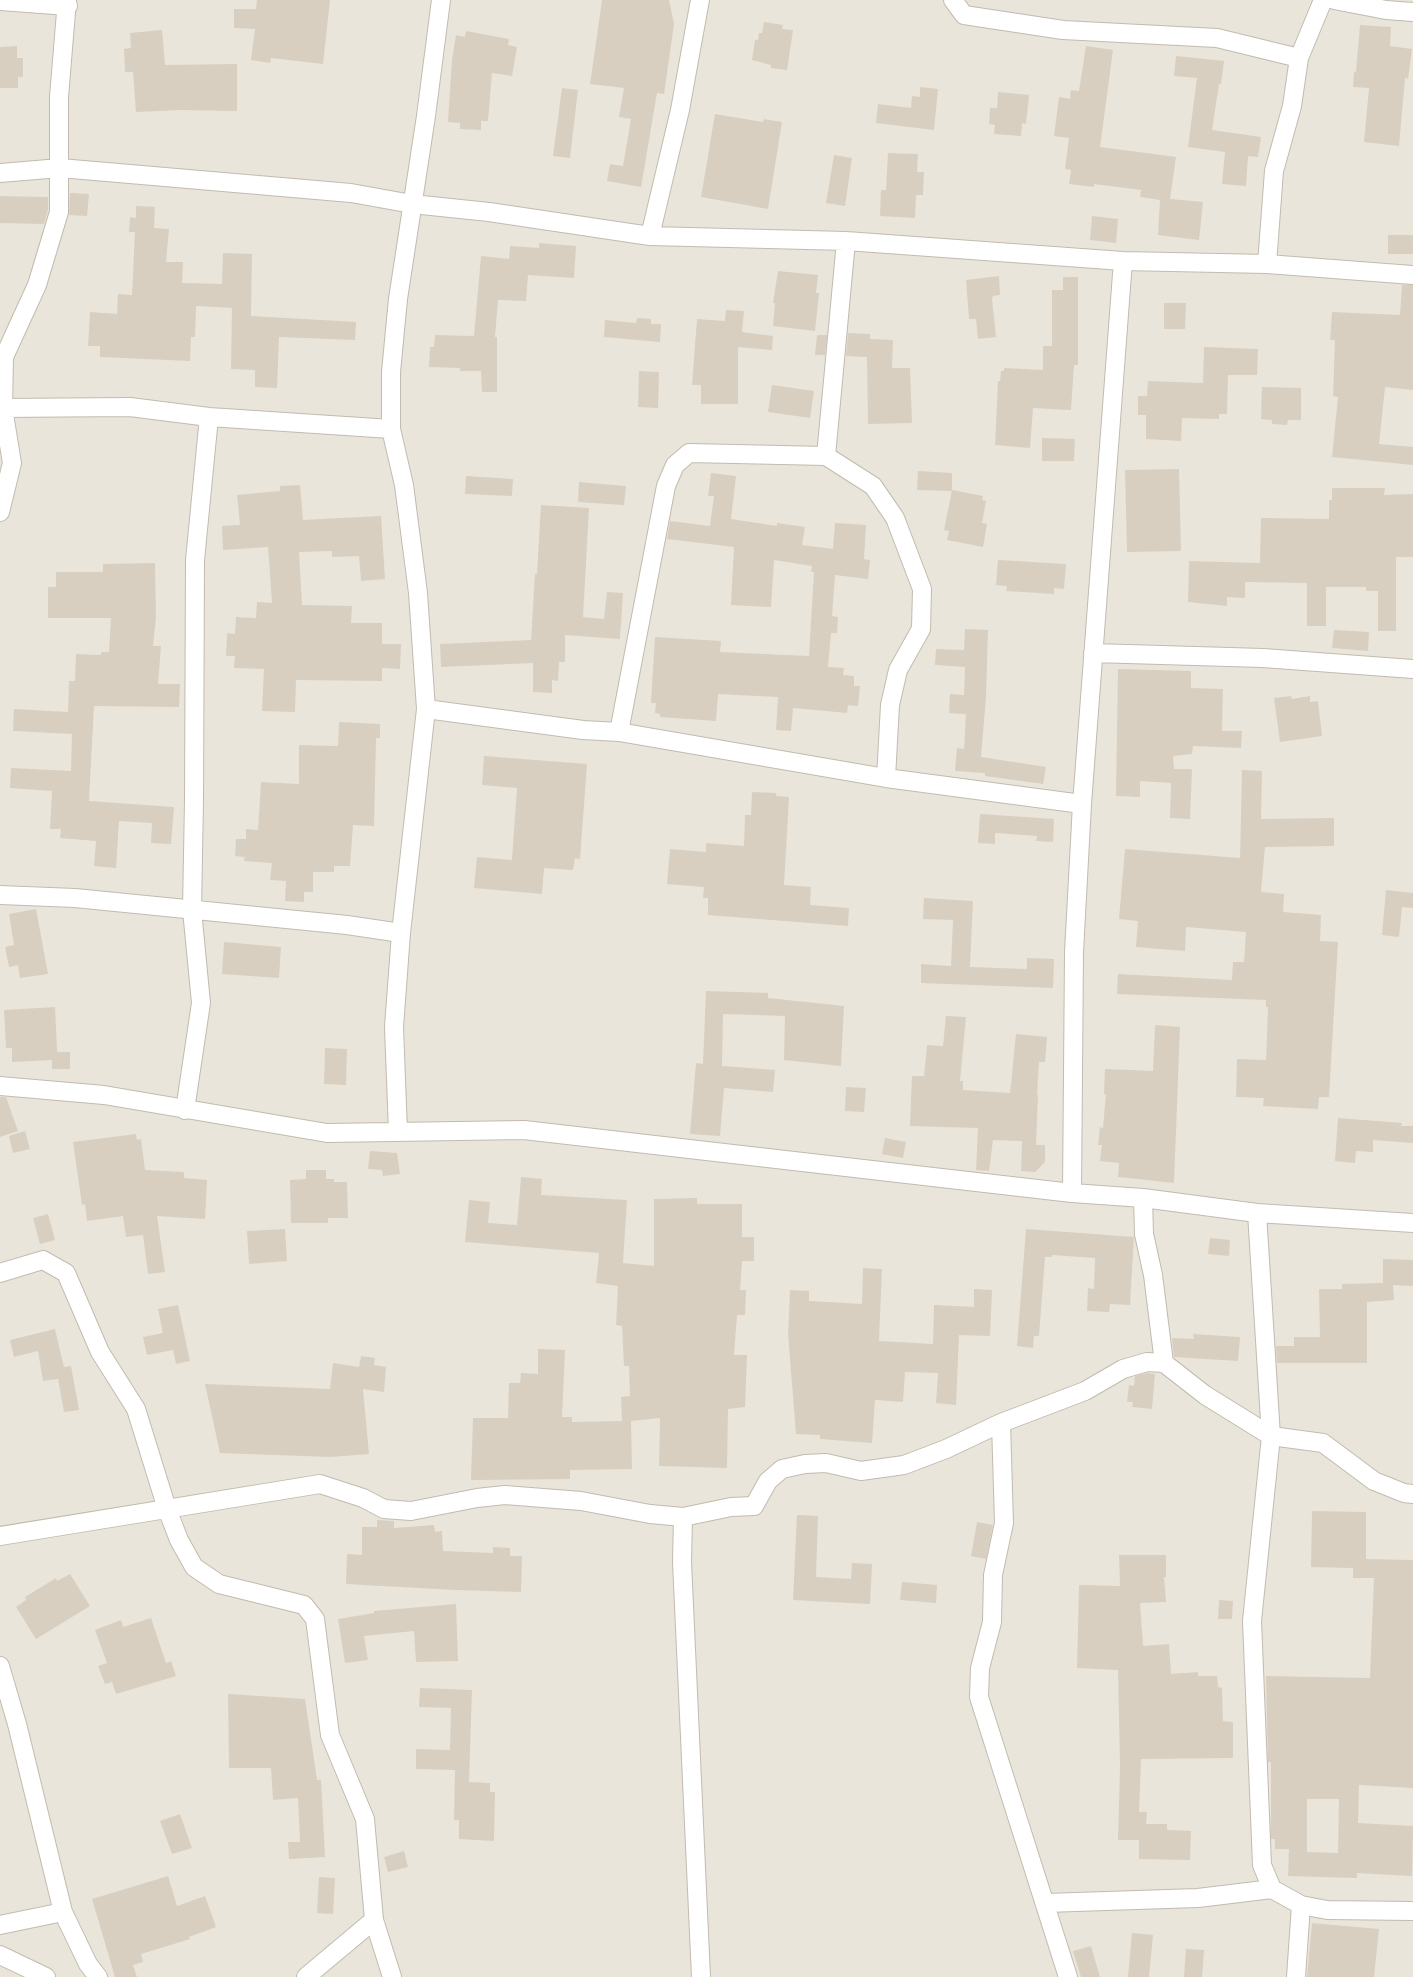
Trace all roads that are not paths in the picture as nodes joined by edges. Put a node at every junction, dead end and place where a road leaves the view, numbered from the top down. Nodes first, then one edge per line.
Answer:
1 (441, 0) edge
2 (700, 0) edge
3 (953, 0) edge
4 (1323, 0) edge
5 (1334, 0) edge
6 (0, 1) edge
7 (67, 3) edge
8 (1413, 12) edge
9 (1299, 58) junction
10 (60, 168) junction
11 (0, 174) edge
12 (412, 204) junction
13 (650, 236) junction
14 (846, 241) junction
15 (1123, 261) junction
16 (1268, 264) junction
17 (1413, 275) edge
18 (1, 408) edge
19 (209, 417) junction
20 (390, 429) junction
21 (826, 456) junction
22 (0, 512) edge
23 (1093, 653) junction
24 (1413, 669) edge
25 (426, 709) junction
26 (619, 732) junction
27 (886, 778) junction
28 (1082, 804) junction
29 (0, 895) edge
30 (192, 910) junction
31 (401, 932) junction
32 (0, 1086) edge
33 (185, 1110) junction
34 (398, 1132) junction
35 (1072, 1193) junction
36 (1143, 1198) junction
37 (1257, 1214) junction
38 (1413, 1223) edge
39 (0, 1273) edge
40 (1164, 1363) junction
41 (1001, 1423) junction
42 (1271, 1436) junction
43 (1413, 1494) edge
44 (167, 1509) junction
45 (683, 1517) junction
46 (0, 1536) edge
47 (0, 1666) edge
48 (1272, 1888) junction
49 (1044, 1903) junction
50 (1301, 1905) junction
51 (1413, 1911) edge
52 (63, 1912) junction
53 (374, 1920) junction
54 (0, 1925) edge
55 (0, 1955) edge
56 (46, 1977) edge
57 (98, 1977) edge
58 (306, 1977) edge
59 (392, 1977) edge
60 (701, 1977) edge
61 (1068, 1977) edge
62 (1296, 1977) edge

1 - 12 street
2 - 13 street
3 - 9 street
4 - 9 street
5 - 8 street
6 - 7 street
7 - 10 street
9 - 16 street
10 - 11 street
10 - 12 street
10 - 18 street
12 - 13 street
12 - 20 street
13 - 14 street
14 - 15 street
14 - 21 street
15 - 16 street
15 - 23 street
16 - 17 street
18 - 19 street
18 - 22 street
19 - 20 street
19 - 30 street
20 - 25 street
21 - 26 street
21 - 27 street
23 - 24 street
23 - 28 street
25 - 26 street
25 - 31 street
26 - 27 street
27 - 28 street
28 - 35 street
29 - 30 street
30 - 31 street
30 - 33 street
31 - 34 street
32 - 33 street
33 - 34 street
34 - 35 street
35 - 36 street
36 - 37 street
36 - 40 street
37 - 38 street
37 - 42 street
39 - 44 street
40 - 41 street
40 - 42 street
41 - 45 street
41 - 49 street
42 - 43 street
42 - 48 street
44 - 45 street
44 - 46 street
44 - 53 street
45 - 60 street
47 - 52 street
48 - 49 street
48 - 50 street
49 - 61 street
50 - 51 street
50 - 62 street
52 - 54 street
52 - 57 street
53 - 58 street
53 - 59 street
55 - 56 street

